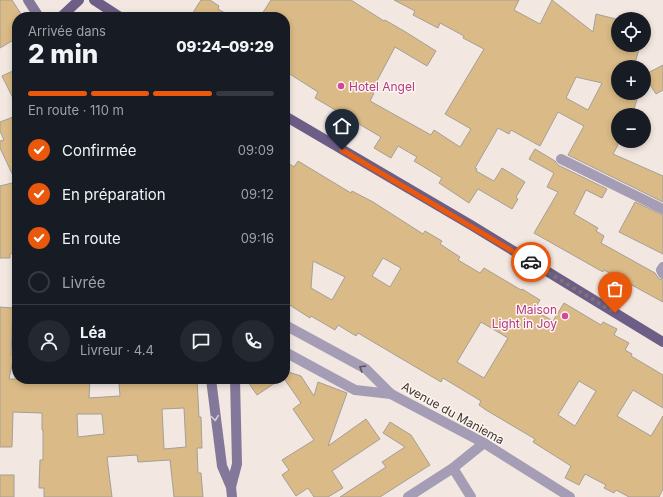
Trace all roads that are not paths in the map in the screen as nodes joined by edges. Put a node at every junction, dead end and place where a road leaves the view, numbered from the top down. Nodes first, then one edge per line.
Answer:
1 (28, 0) edge
2 (79, 0) edge
3 (94, 0) edge
4 (36, 12) edge
5 (66, 12) edge
6 (112, 12) edge
7 (290, 119) edge
8 (561, 159) dead end
9 (663, 209) edge
10 (663, 267) edge
11 (663, 274) edge
12 (290, 328) edge
13 (663, 342) edge
14 (290, 355) edge
15 (212, 384) edge
16 (235, 384) edge
17 (391, 394) junction
18 (484, 443) junction
19 (453, 468) junction
20 (232, 492) edge
21 (408, 497) edge
22 (471, 497) edge
23 (570, 497) edge

1 - 4 street
2 - 5 main road
3 - 6 main road
7 - 13 main road
8 - 9 street
10 - 11 street
17 -> 12 street, Avenue du Maniema
14 - 17 street
15 -> 20 street
16 - 20 street
17 - 18 street, Avenue du Maniema
18 - 19 street
18 - 23 street, Avenue du Maniema
19 - 21 street
19 - 22 street

